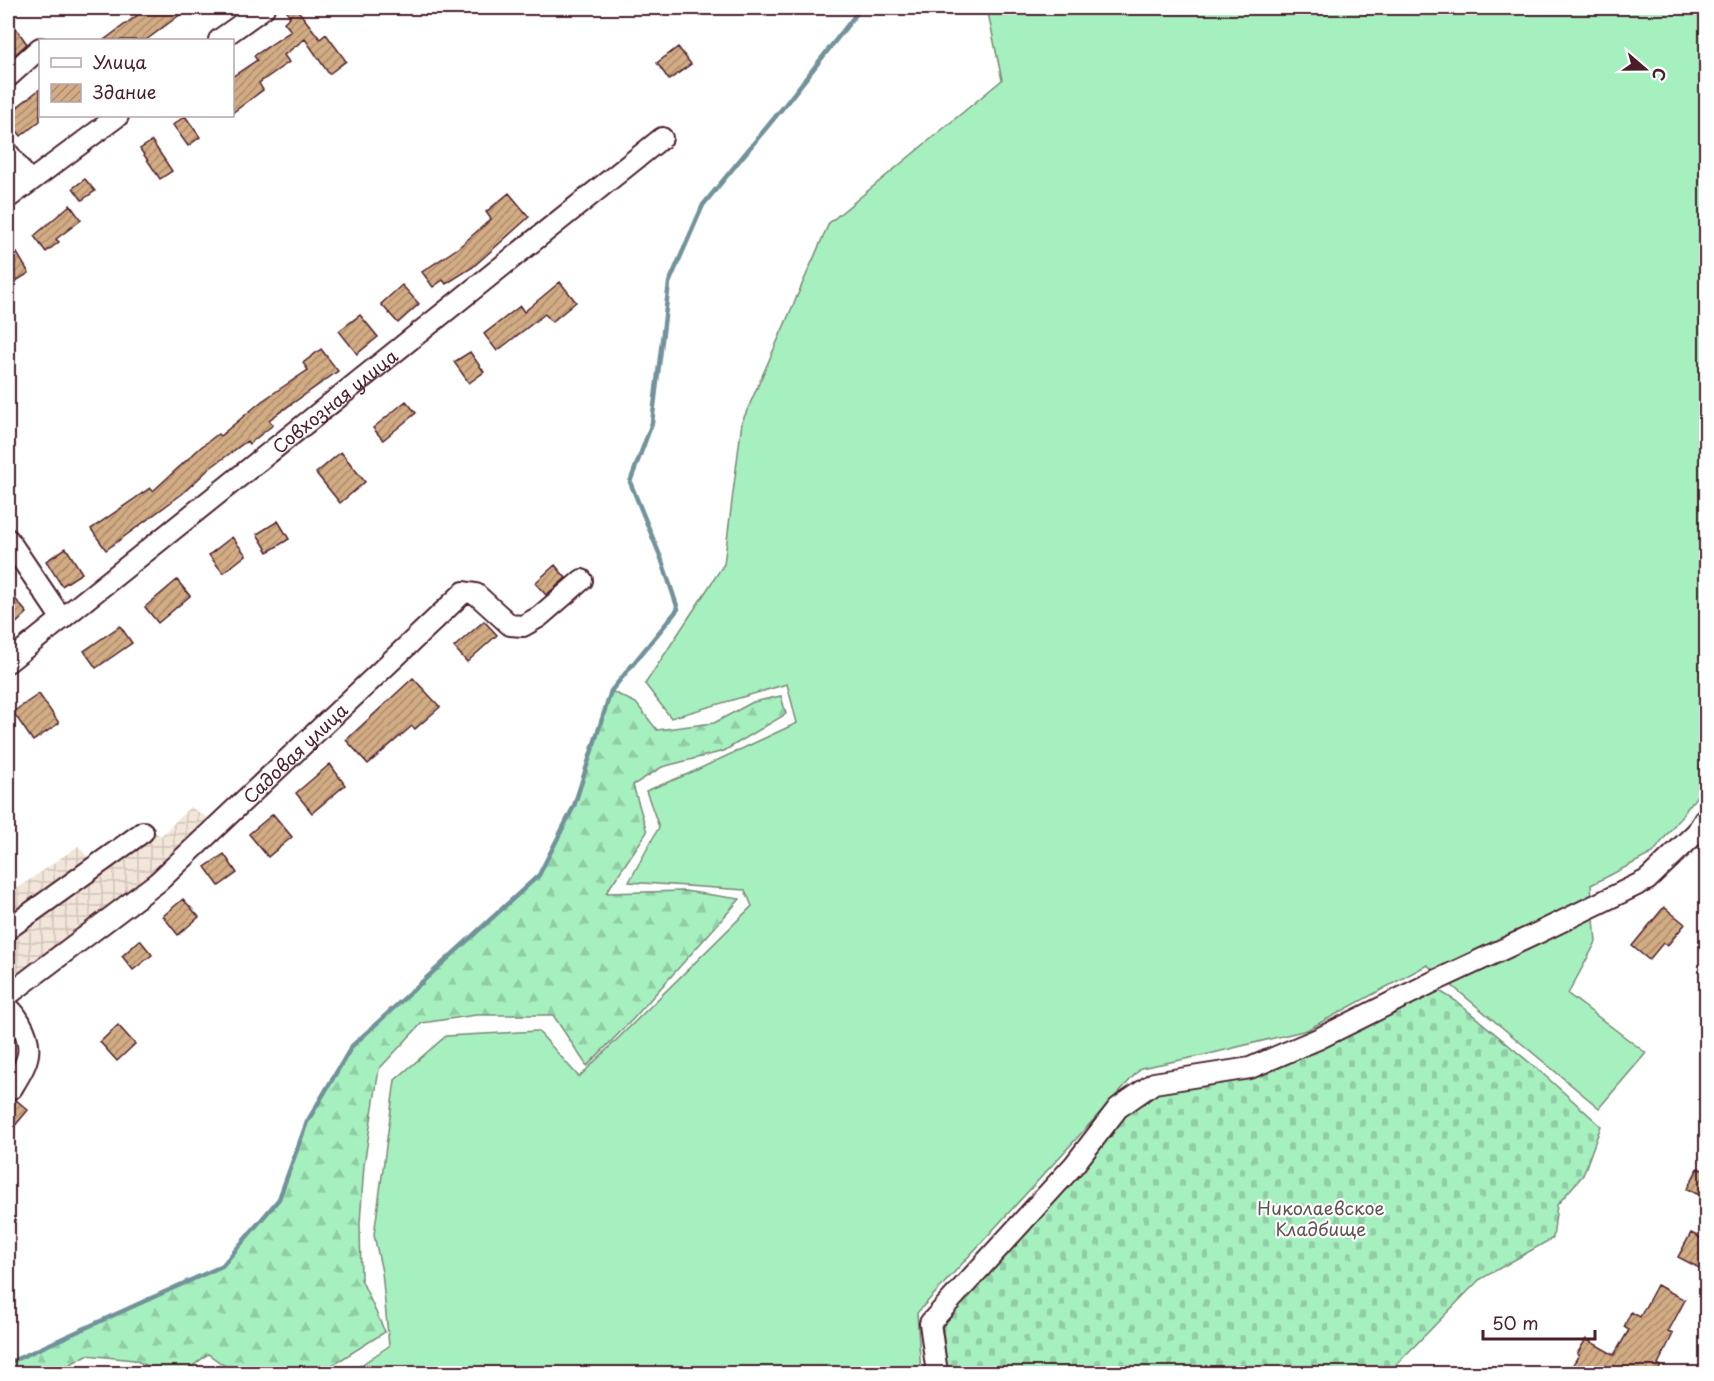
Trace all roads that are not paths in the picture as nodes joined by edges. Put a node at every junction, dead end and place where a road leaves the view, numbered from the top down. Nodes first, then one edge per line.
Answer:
1 (264, 8) edge
2 (220, 39) edge
3 (39, 49) edge
4 (8, 77) edge
5 (117, 117) edge
6 (662, 138) dead end
7 (8, 153) edge
8 (29, 181) junction
9 (8, 198) edge
10 (8, 539) edge
11 (582, 580) dead end
12 (62, 619) junction
13 (8, 662) edge
14 (1707, 817) edge
15 (143, 832) dead end
16 (8, 929) edge
17 (8, 995) edge
18 (8, 1008) edge
19 (12, 1088) dead end
20 (935, 1374) edge

1 - 2 street
3 - 4 street
5 - 8 street
6 - 12 street, Совхозная улица
7 - 8 street
8 - 9 street
10 - 12 street
11 - 17 street, Садовая улица
12 - 13 street, Совхозная улица
14 - 20 street
15 - 16 street
18 - 19 street

